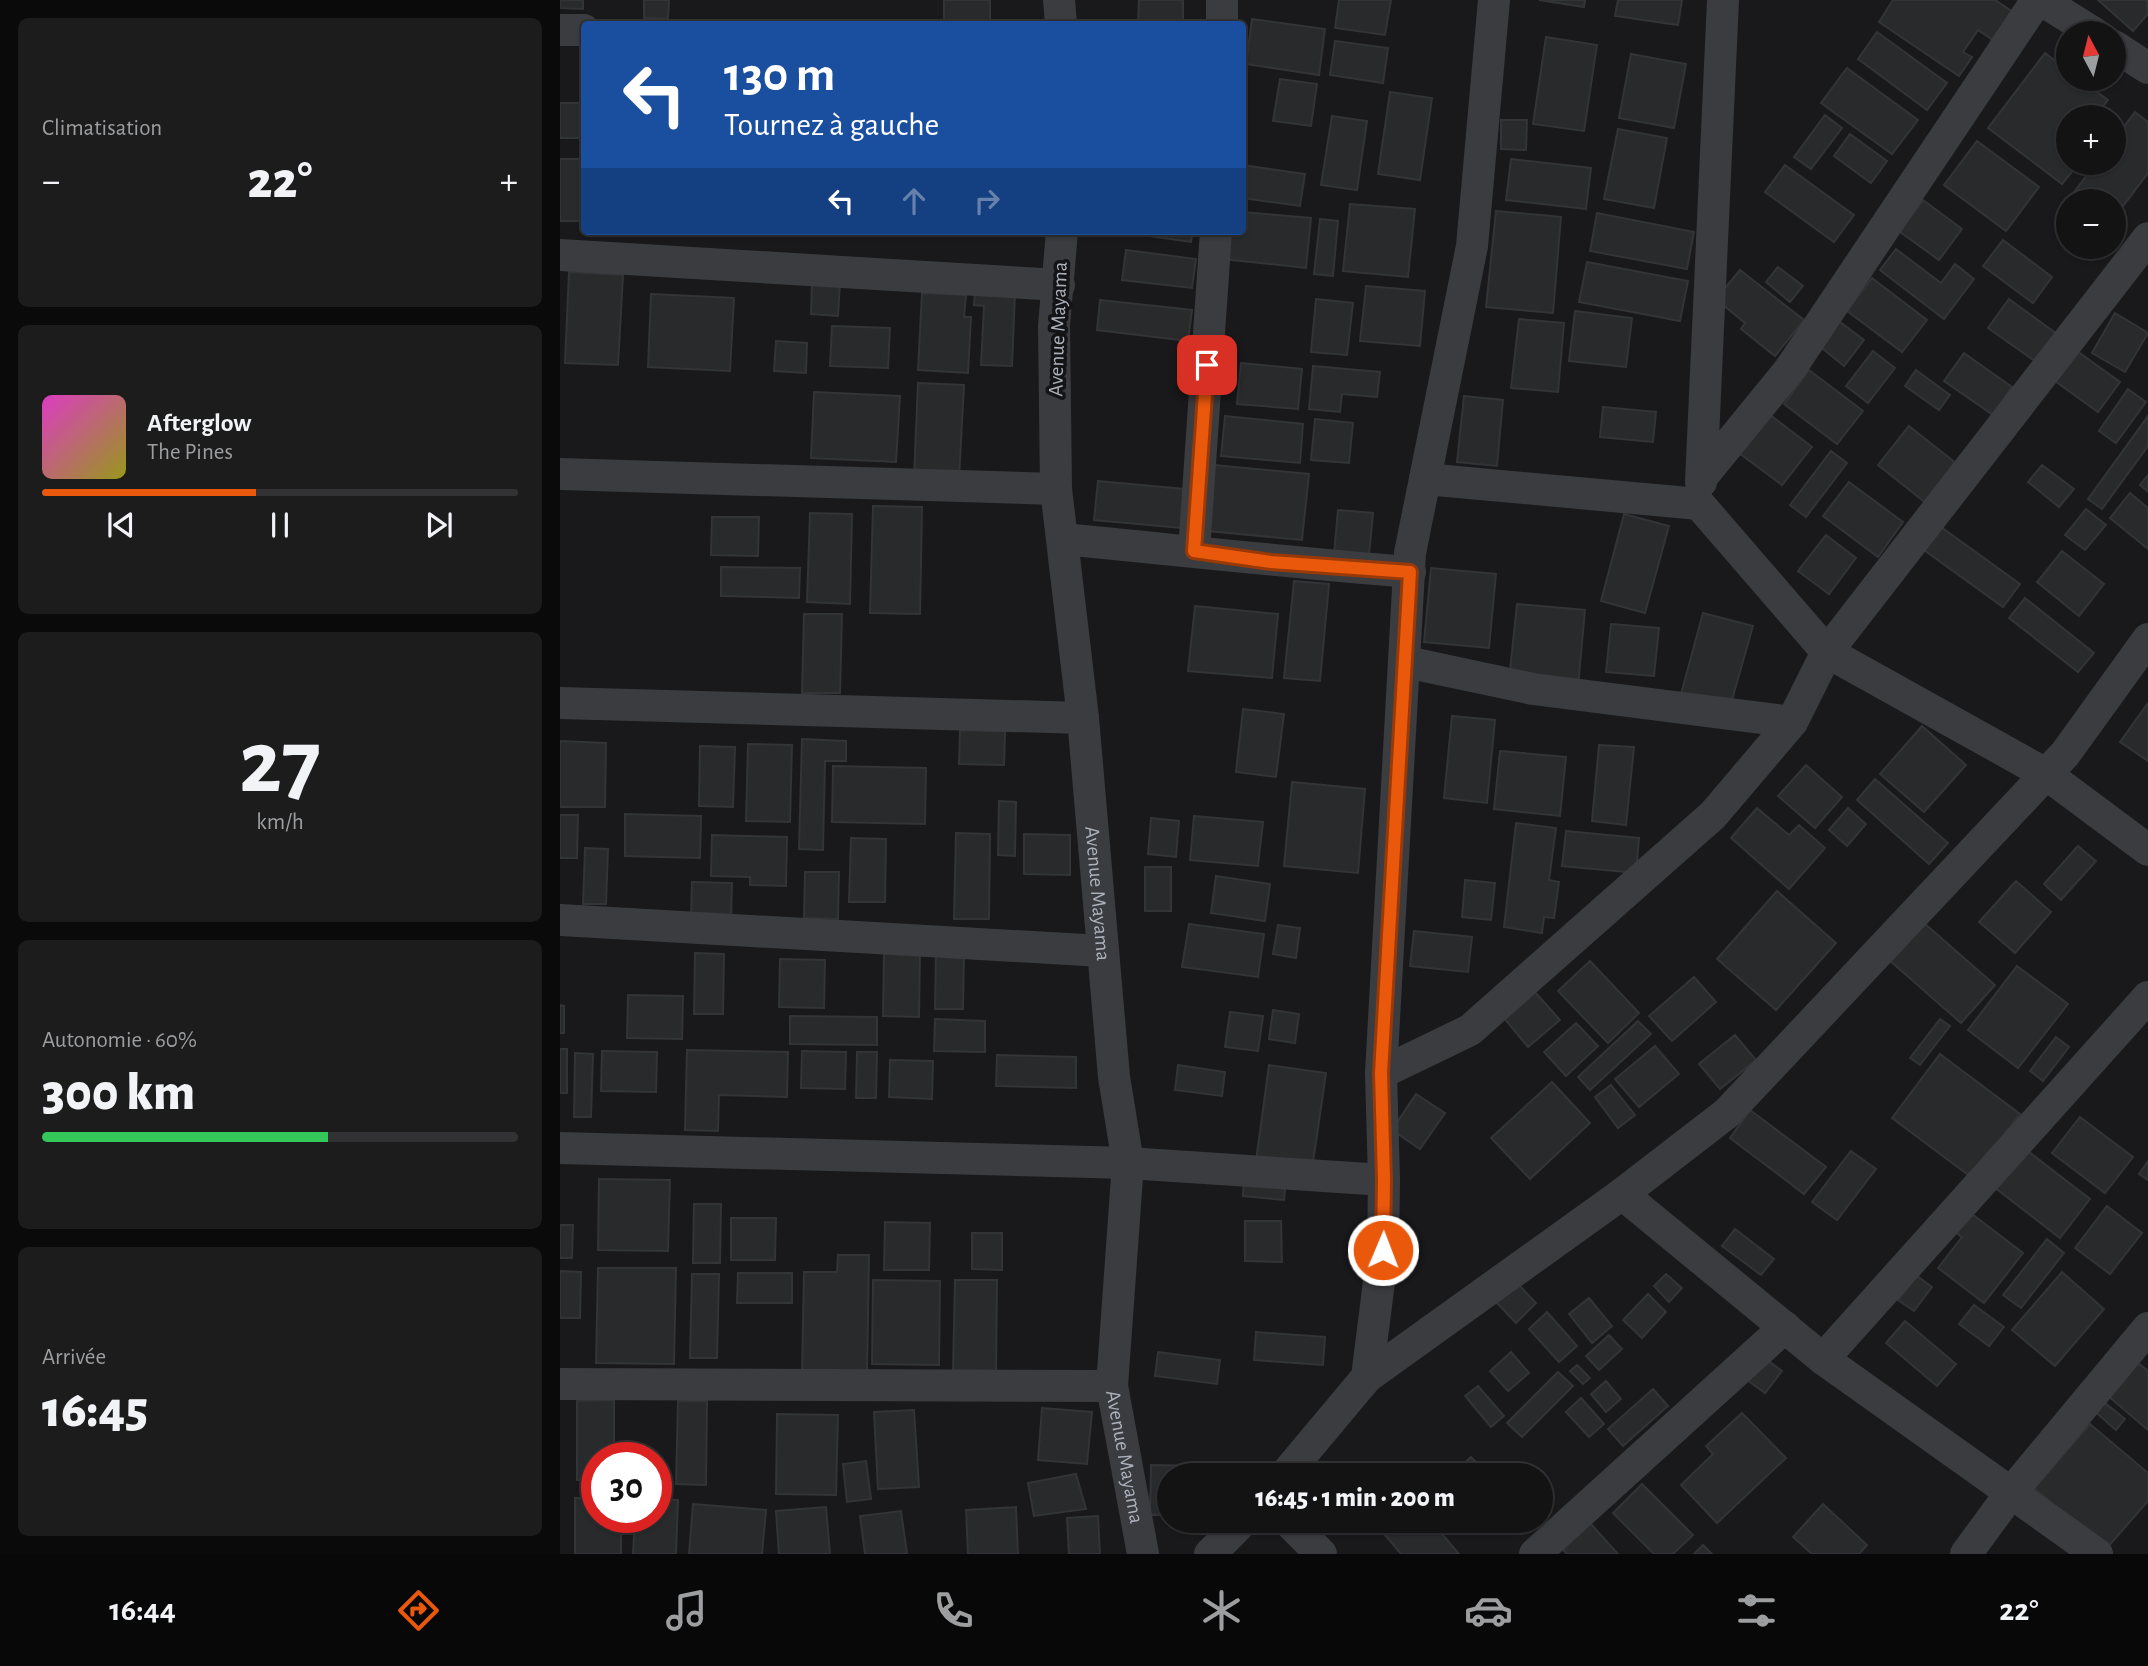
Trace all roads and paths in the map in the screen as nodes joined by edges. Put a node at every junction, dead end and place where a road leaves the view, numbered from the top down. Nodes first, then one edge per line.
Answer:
1 (1059, 0) edge
2 (1222, 0) edge
3 (1494, 0) edge
4 (1723, 0) edge
5 (2039, 0) edge
6 (1061, 21) edge
7 (1222, 21) edge
8 (2074, 21) edge
9 (560, 30) edge
10 (581, 30) edge
11 (2126, 54) edge
12 (2148, 68) edge
13 (1062, 235) edge
14 (1216, 235) edge
15 (2148, 238) edge
16 (560, 255) edge
17 (1059, 285) junction
18 (560, 474) edge
19 (1425, 479) junction
20 (1056, 489) junction
21 (1700, 491) junction
22 (1063, 539) junction
23 (1194, 551) junction
24 (1410, 572) junction
25 (2148, 639) edge
26 (1827, 652) junction
27 (1406, 662) junction
28 (560, 703) edge
29 (1083, 718) junction
30 (1792, 722) junction
31 (2046, 774) junction
32 (2148, 850) edge
33 (560, 920) edge
34 (1102, 951) junction
35 (2148, 997) edge
36 (1381, 1073) junction
37 (560, 1148) edge
38 (1128, 1163) junction
39 (1384, 1180) junction
40 (1622, 1194) junction
41 (1785, 1327) junction
42 (2148, 1328) edge
43 (1823, 1359) junction
44 (1367, 1377) junction
45 (560, 1384) edge
46 (1112, 1387) junction
47 (1295, 1463) edge
48 (2010, 1494) junction
49 (1231, 1533) edge
50 (1301, 1533) edge
51 (1143, 1554) edge
52 (1210, 1554) edge
53 (1321, 1554) edge
54 (1535, 1554) edge
55 (1966, 1554) edge
56 (2097, 1554) edge

1 - 6 street
2 - 7 street
3 - 19 street
4 - 21 street
5 - 8 street
5 - 21 street
9 - 10 street
11 - 12 street
13 - 17 street, Avenue Mayama
14 - 23 street
15 - 26 street
16 - 17 street
17 - 20 street, Avenue Mayama
18 - 20 street
19 - 21 street
19 - 24 street
20 - 22 street, Avenue Mayama
21 - 26 street
22 - 23 street
22 - 29 street, Avenue Mayama
23 - 24 street
24 - 27 street
25 - 31 street
26 - 30 street
26 - 31 street
27 - 30 street
27 - 36 street
28 - 29 street
29 - 34 street, Avenue Mayama
30 - 36 street
31 - 32 street
31 - 40 street
33 - 34 street
34 - 38 street, Avenue Mayama
35 - 43 street
36 - 39 street
37 - 38 street
38 - 39 street
38 - 46 street, Avenue Mayama
39 - 44 street
40 - 41 street
40 - 44 street
41 - 43 street
41 - 54 street
42 - 48 street
43 - 48 street
44 - 47 street
45 - 46 street
46 - 51 street, Avenue Mayama
48 - 55 street
48 - 56 street
49 - 52 street
50 - 53 street

